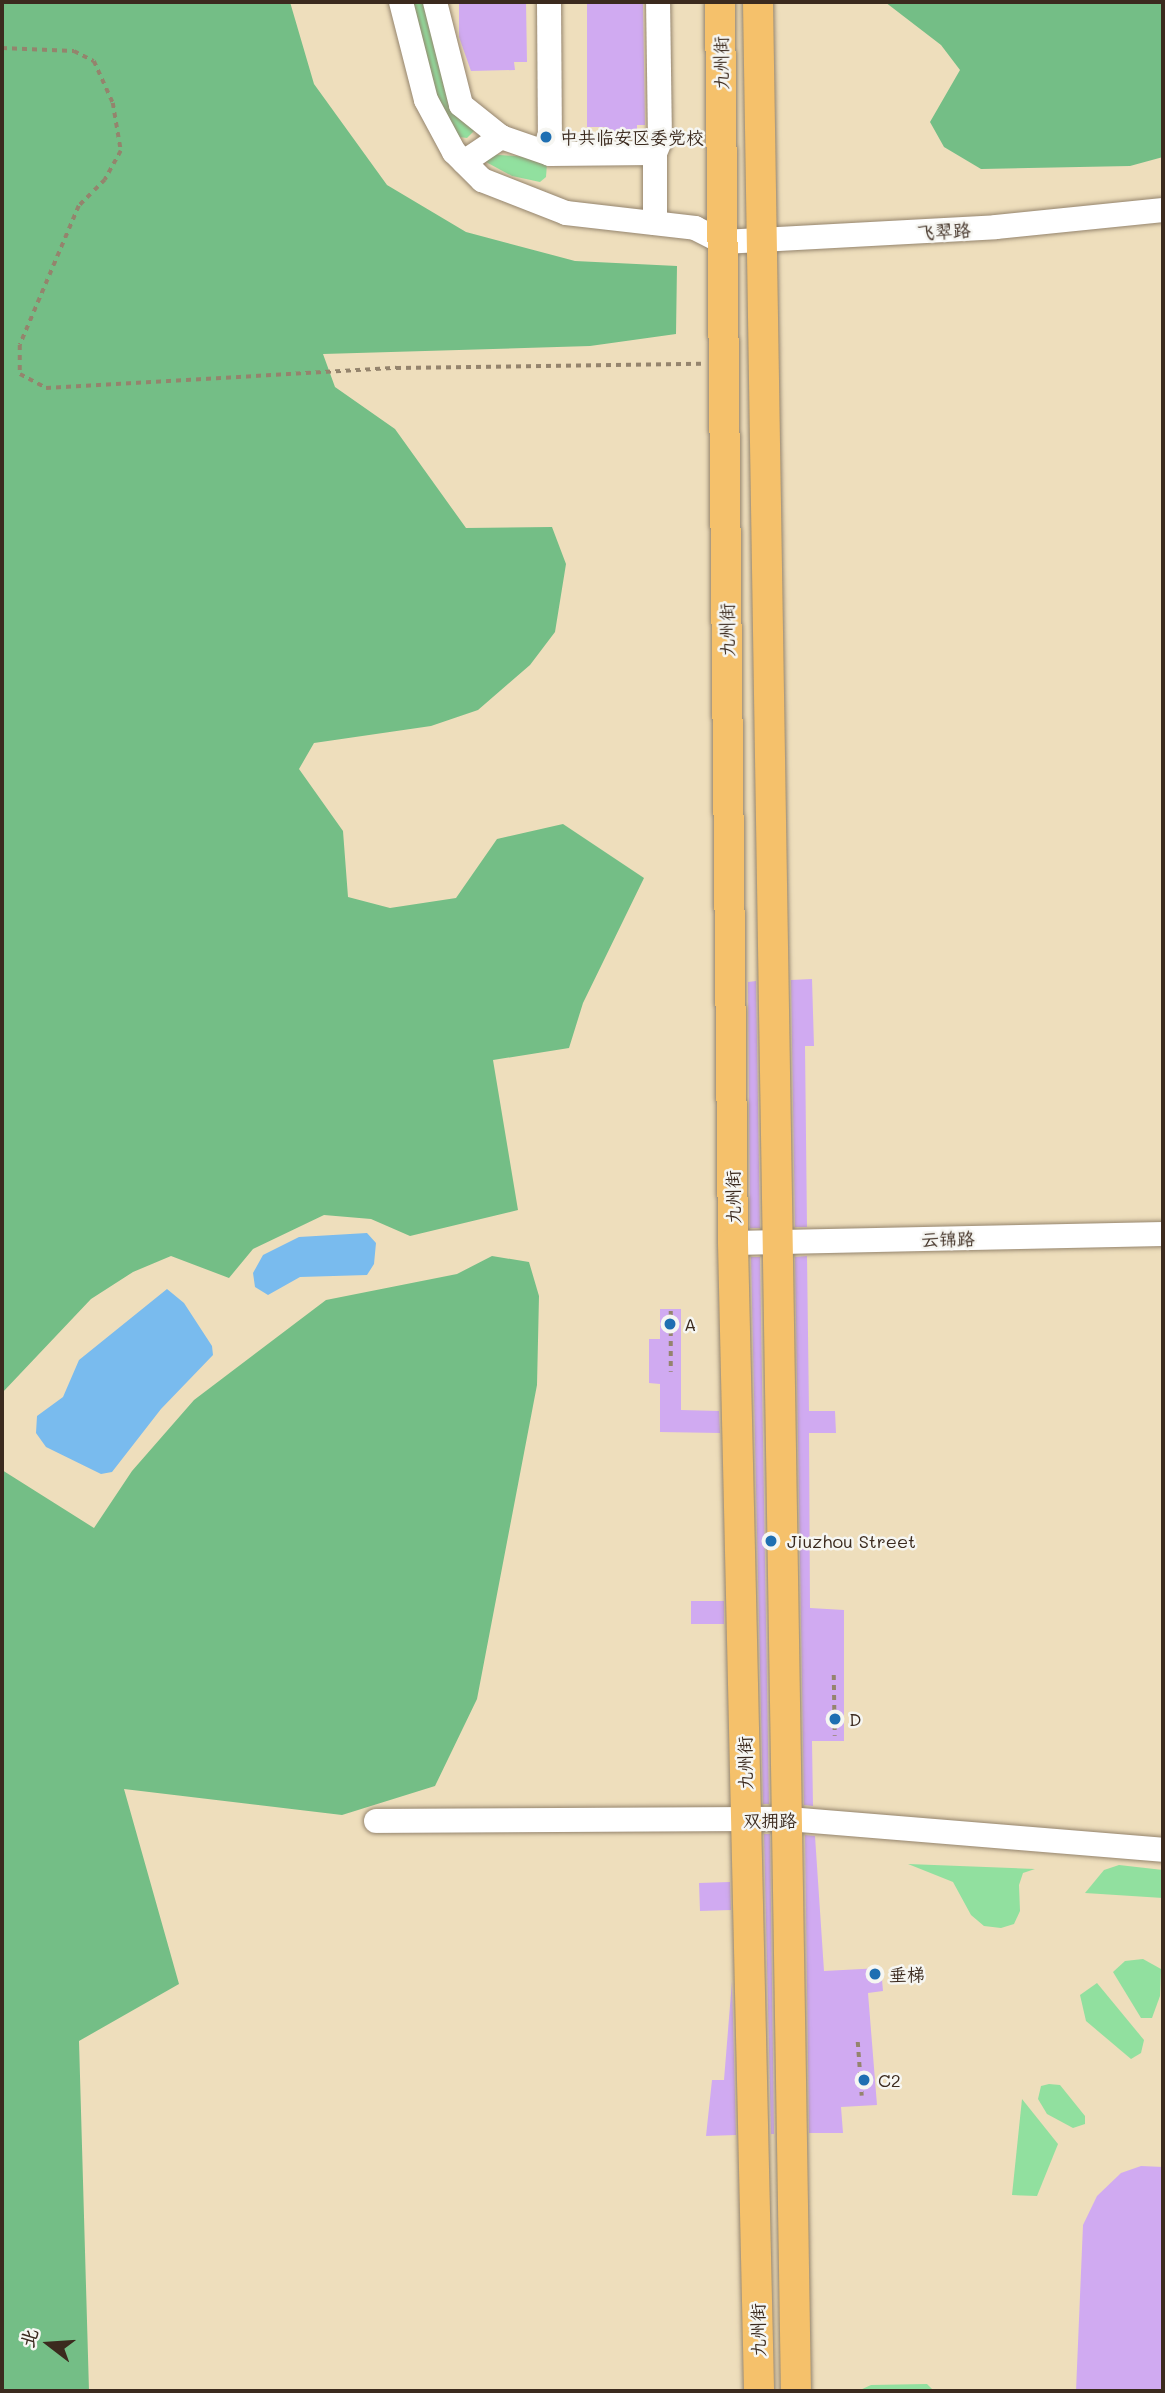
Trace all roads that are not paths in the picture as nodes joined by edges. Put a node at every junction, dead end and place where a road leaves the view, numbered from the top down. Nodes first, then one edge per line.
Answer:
1 (401, 2) edge
2 (435, 2) edge
3 (550, 2) edge
4 (658, 2) edge
5 (720, 2) edge
6 (758, 2) edge
7 (501, 137) junction
8 (655, 153) junction
9 (550, 154) junction
10 (464, 162) junction
11 (1163, 211) edge
12 (655, 223) junction
13 (762, 241) junction
14 (723, 242) junction
15 (1163, 1234) edge
16 (733, 1242) junction
17 (778, 1242) junction
18 (788, 1819) junction
19 (746, 1820) junction
20 (376, 1821) dead end
21 (1163, 1850) edge
22 (759, 2391) edge
23 (796, 2391) edge

1 - 10 street
2 - 7 street
3 - 9 street
4 - 8 street
5 - 14 main road, 九州街
6 - 13 main road, 九州街
7 - 9 street
7 - 10 street
8 - 9 street
8 - 12 street
10 - 12 street
11 - 13 street, 飞翠路
12 - 14 street
13 - 14 street, 飞翠路
13 - 17 main road, 九州街
14 - 16 main road, 九州街
15 - 17 street, 云锦路
16 - 17 street, 云锦路
16 - 19 main road, 九州街
17 - 18 main road, 九州街
18 - 19 street, 双拥路
18 - 21 street, 双拥路
18 - 23 main road, 九州街
19 - 20 street, 双拥路
19 - 22 main road, 九州街

